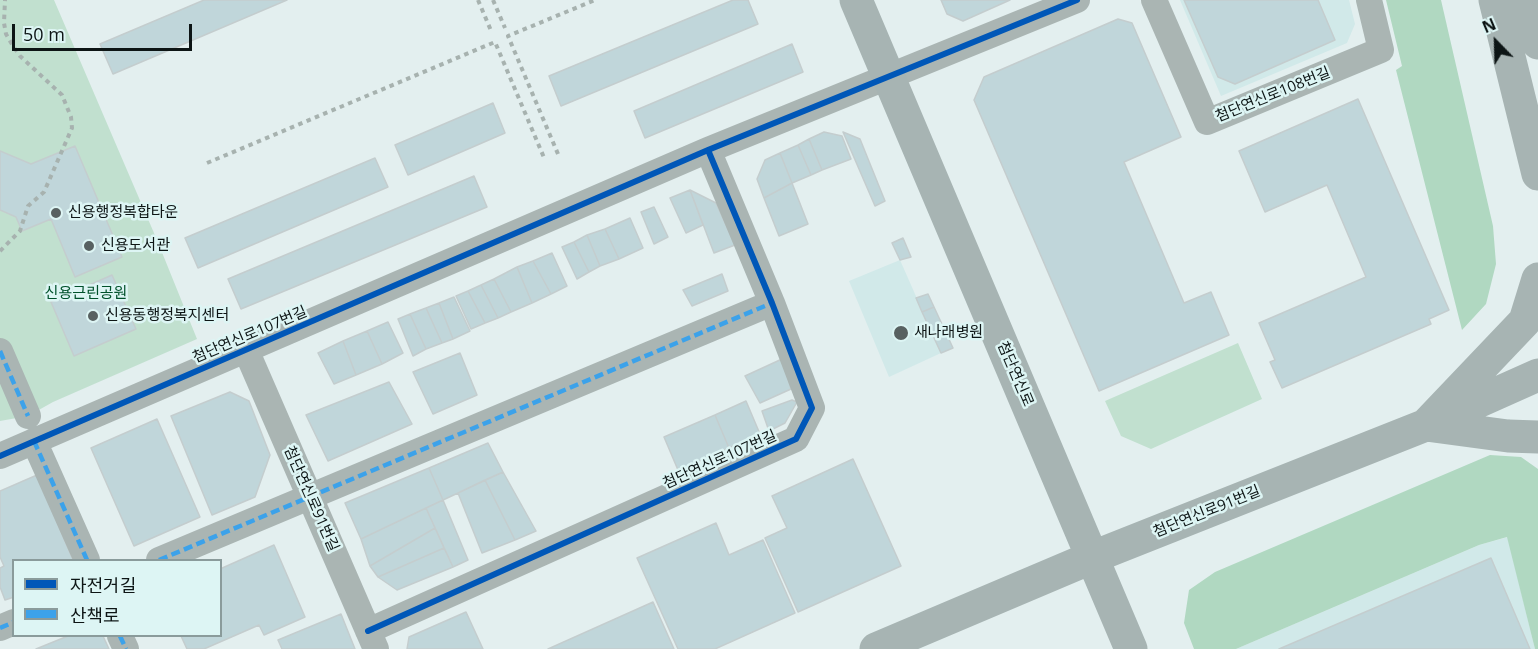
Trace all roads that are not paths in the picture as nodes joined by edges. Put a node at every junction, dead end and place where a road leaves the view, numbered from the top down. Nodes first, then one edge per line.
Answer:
1 (856, 0) edge
2 (1077, 0) edge
3 (1154, 0) edge
4 (1370, 0) edge
5 (1496, 0) edge
6 (1528, 0) edge
7 (1538, 43) edge
8 (888, 76) junction
9 (708, 150) junction
10 (1537, 166) edge
11 (1538, 279) edge
12 (772, 303) junction
13 (246, 350) junction
14 (0, 351) edge
15 (1538, 375) edge
16 (28, 416) dead end
17 (1426, 425) junction
18 (1538, 436) edge
19 (34, 441) junction
20 (0, 456) edge
21 (310, 498) junction
22 (1093, 557) junction
23 (86, 559) edge
24 (164, 559) edge
25 (372, 640) edge
26 (876, 649) edge
27 (1131, 649) edge

1 - 8 street, 첨단연신로
2 - 8 street
3 - 4 street, 첨단연신로108번길
5 - 10 street
6 - 7 street
8 - 9 street, 첨단연신로107번길
8 - 22 street, 첨단연신로
9 - 12 street, 첨단연신로107번길
9 - 13 street, 첨단연신로107번길
11 - 17 street
12 - 21 street
12 - 25 street, 첨단연신로107번길
13 - 19 street, 첨단연신로107번길
13 - 21 street, 첨단연신로91번길
14 - 16 street
15 - 17 street, 첨단연신로91번길
17 - 18 street
17 - 22 street, 첨단연신로91번길
19 - 20 street, 첨단연신로107번길
19 - 23 street
21 - 24 street
21 - 25 street, 첨단연신로91번길
22 - 26 street, 첨단연신로91번길
22 - 27 street, 첨단연신로

